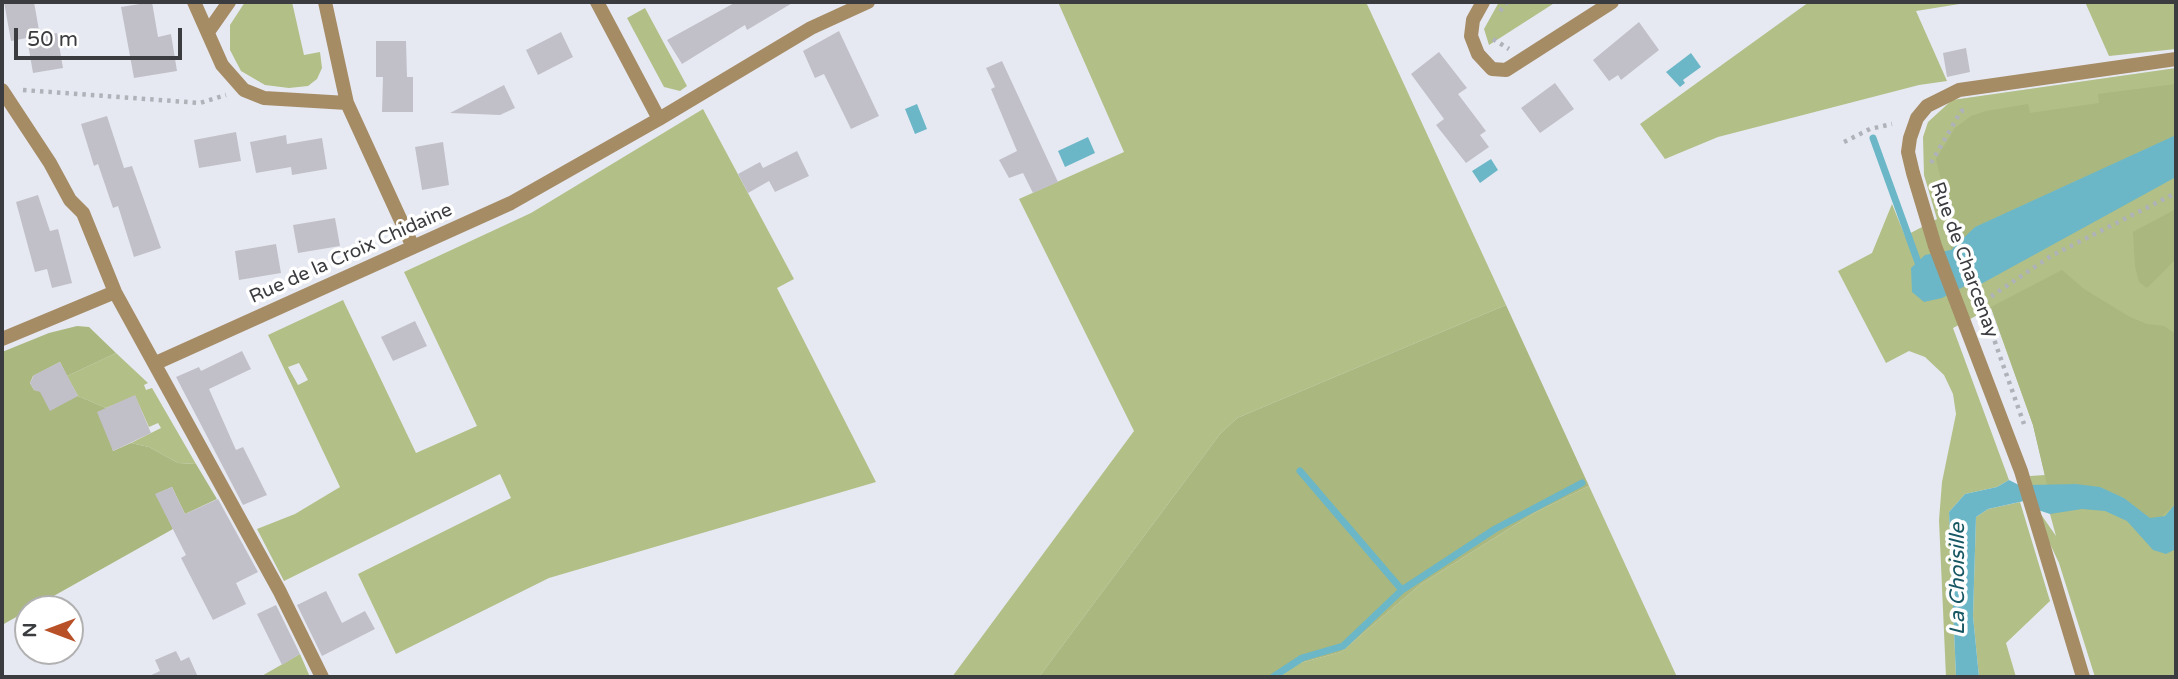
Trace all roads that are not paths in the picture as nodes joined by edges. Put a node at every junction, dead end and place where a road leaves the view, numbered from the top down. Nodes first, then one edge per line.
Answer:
1 (194, 2) edge
2 (229, 2) edge
3 (325, 2) edge
4 (597, 2) edge
5 (868, 2) edge
6 (1483, 2) edge
7 (1612, 2) edge
8 (208, 32) junction
9 (2176, 59) edge
10 (3, 92) edge
11 (347, 103) junction
12 (659, 120) junction
13 (413, 247) junction
14 (115, 292) junction
15 (2, 340) edge
16 (156, 363) junction
17 (322, 677) edge
18 (2083, 677) edge

1 - 8 street
2 - 8 street
3 - 11 street
4 - 12 street
5 - 12 street, Rue de la Croix Chidaine
6 - 7 street
8 - 11 street
9 - 18 street, Rue de Charcenay
10 - 14 street
11 - 13 street
12 - 13 street, Rue de la Croix Chidaine
13 - 16 street, Rue de la Croix Chidaine
14 - 15 street
14 - 16 street
16 - 17 street

